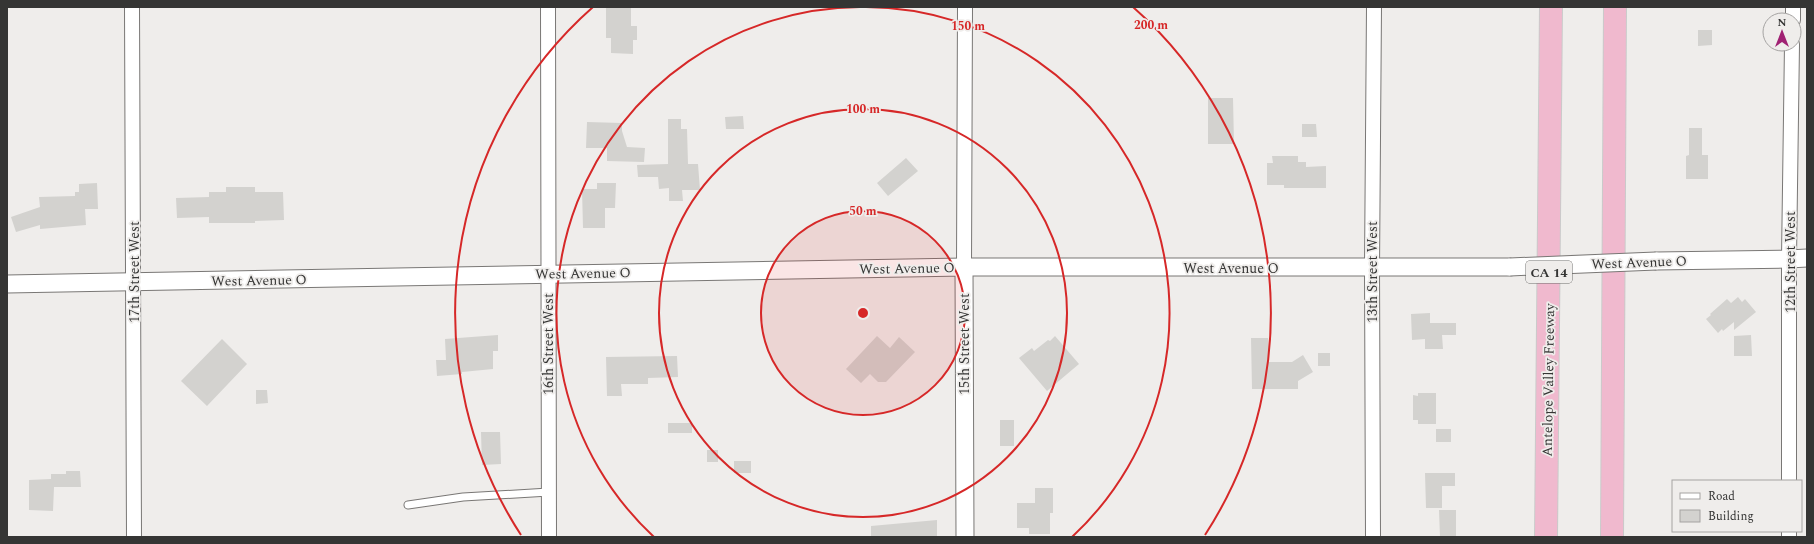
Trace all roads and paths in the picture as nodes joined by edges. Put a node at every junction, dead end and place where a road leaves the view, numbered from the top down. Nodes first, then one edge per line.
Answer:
1 (132, 7) edge
2 (548, 7) edge
3 (965, 7) edge
4 (1374, 7) edge
5 (1551, 7) edge
6 (1615, 7) edge
7 (1792, 52) edge
8 (1807, 258) edge
9 (1789, 259) junction
10 (964, 267) junction
11 (1372, 268) junction
12 (548, 274) junction
13 (134, 282) junction
14 (7, 284) edge
15 (1789, 480) edge
16 (548, 492) junction
17 (408, 505) dead end
18 (134, 537) edge
19 (549, 537) edge
20 (965, 537) edge
21 (1373, 537) edge
22 (1546, 537) edge
23 (1612, 537) edge

1 - 13 street, 17th Street West
2 - 12 street, 16th Street West
3 - 10 street, 15th Street West
4 - 11 street, 13th Street West
5 - 22 highway, Antelope Valley Freeway / CA 14
6 - 23 highway
7 - 9 street, 12th Street West
8 - 9 street, West Avenue O
9 - 11 street, West Avenue O, bridge
9 - 15 street, 12th Street West
10 - 11 street, West Avenue O
10 - 12 street, West Avenue O
10 - 20 street, 15th Street West
11 - 21 street, 13th Street West
12 - 13 street, West Avenue O
12 - 16 street, 16th Street West
13 - 14 street, West Avenue O
13 - 18 street, 17th Street West
16 - 17 lane
16 - 19 street, 16th Street West

